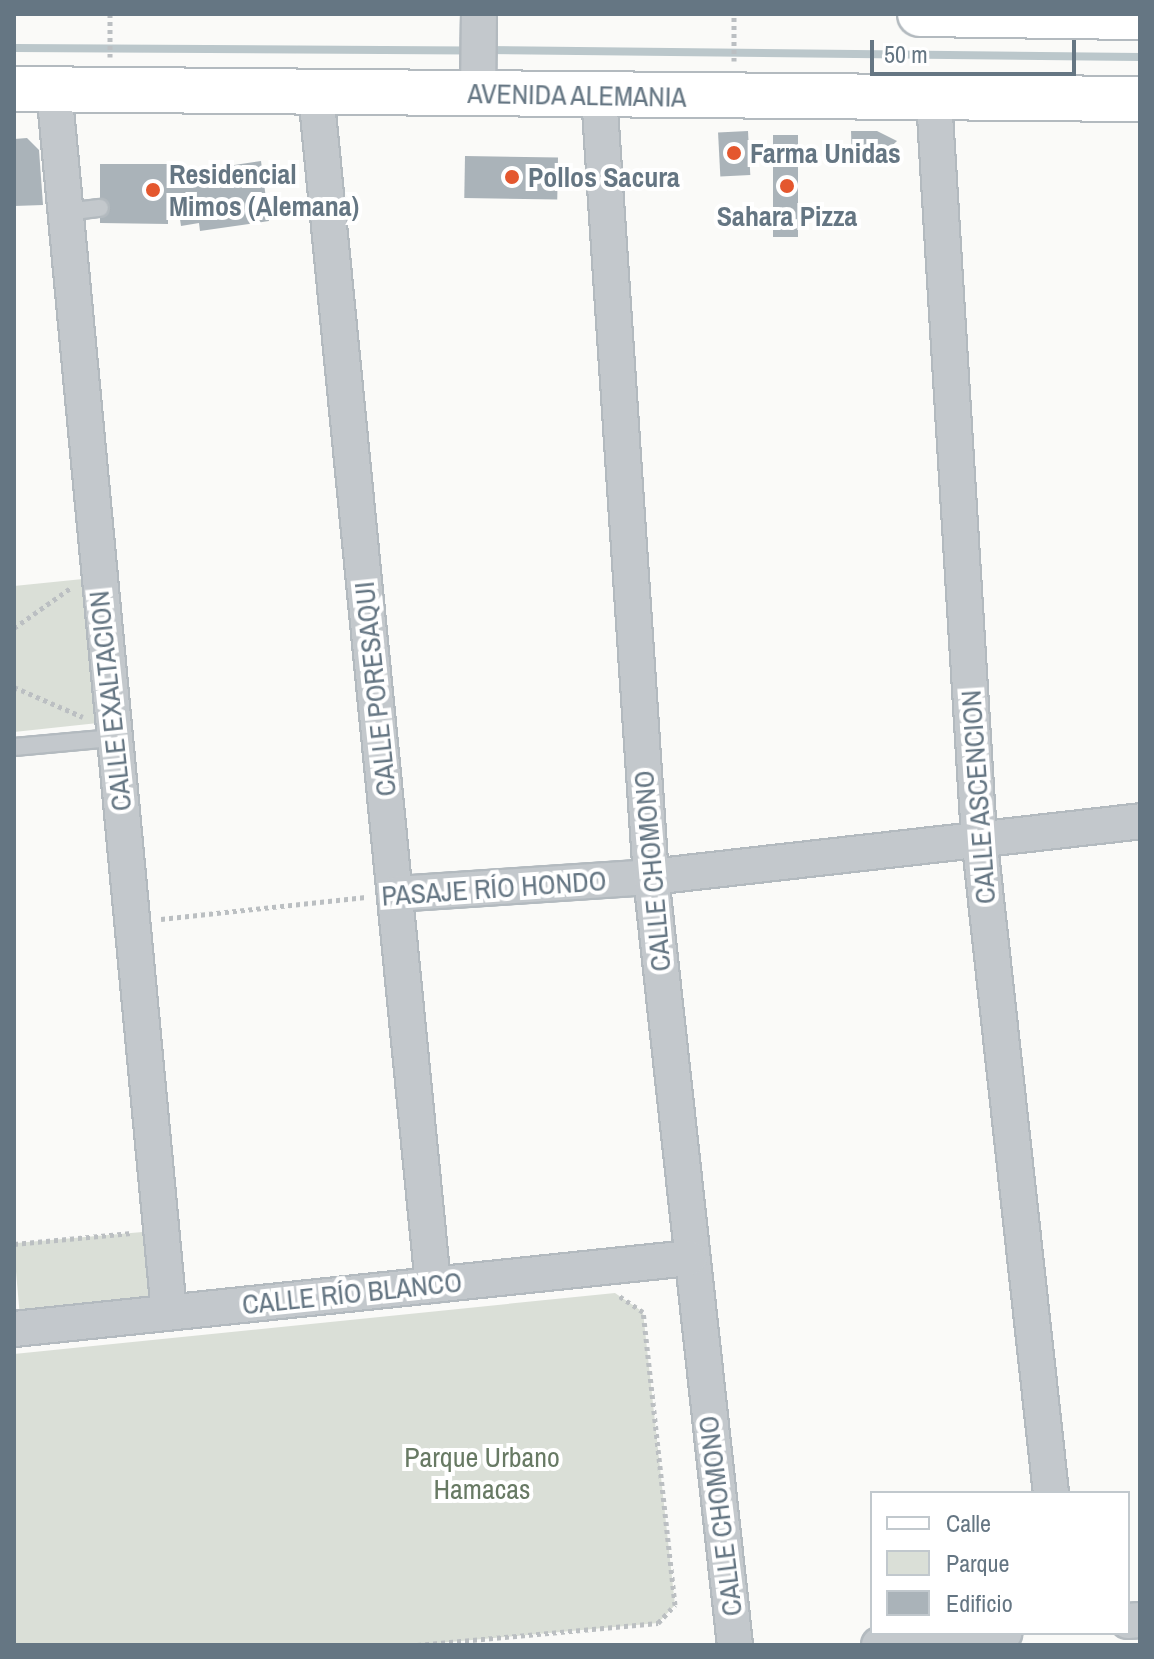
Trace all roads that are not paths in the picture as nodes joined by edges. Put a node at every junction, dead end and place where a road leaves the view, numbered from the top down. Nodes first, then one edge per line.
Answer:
1 (920, 14) edge
2 (989, 15) edge
3 (1140, 17) edge
4 (479, 54) edge
5 (34, 89) edge
6 (316, 93) junction
7 (599, 95) junction
8 (934, 99) junction
9 (1140, 99) edge
10 (100, 208) dead end
11 (66, 212) junction
12 (112, 738) junction
13 (14, 747) edge
14 (1140, 821) edge
15 (979, 836) junction
16 (651, 877) junction
17 (395, 894) junction
18 (689, 1258) junction
19 (433, 1285) junction
20 (169, 1312) junction
21 (14, 1329) edge
22 (1051, 1491) edge
23 (986, 1635) edge
24 (915, 1643) edge
25 (735, 1645) edge
26 (879, 1645) edge

1 - 2 main road
2 - 3 main road
4 - 6 main road, AVENIDA ALEMANIA
4 - 7 main road, AVENIDA ALEMANIA
5 - 6 main road, AVENIDA ALEMANIA
5 - 11 street, CALLE EXALTACION
6 - 17 street, CALLE PORESAQUI
7 - 8 main road, AVENIDA ALEMANIA
7 - 16 street, CALLE CHOMONO
8 - 9 main road, AVENIDA ALEMANIA
8 - 15 street, CALLE ASCENCION
10 - 11 lane
11 - 12 street, CALLE EXALTACION
12 - 13 lane
12 - 20 street, CALLE EXALTACION
14 - 15 street, PASAJE RÍO HONDO
15 - 16 street, PASAJE RÍO HONDO
15 - 22 street, CALLE ASCENCION
16 - 17 street, PASAJE RÍO HONDO
16 - 18 street, CALLE CHOMONO
17 - 19 street, CALLE PORESAQUI
18 - 19 street, CALLE RÍO BLANCO
18 - 25 street, CALLE CHOMONO
19 - 20 street, CALLE RÍO BLANCO
20 - 21 street, CALLE RÍO BLANCO
23 - 24 street
24 - 26 street

